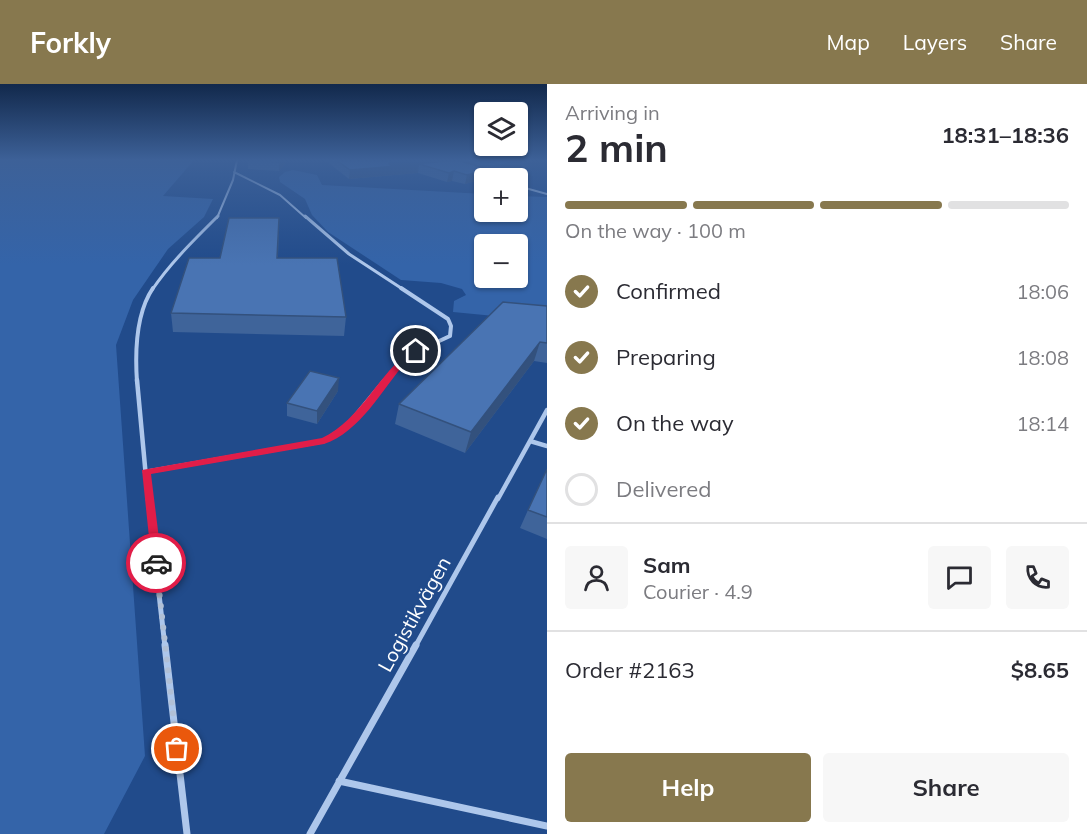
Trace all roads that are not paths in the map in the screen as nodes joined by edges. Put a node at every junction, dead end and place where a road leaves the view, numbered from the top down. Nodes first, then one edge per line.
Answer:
1 (226, 195) edge
2 (280, 195) edge
3 (547, 410) edge
4 (530, 441) junction
5 (547, 446) edge
6 (145, 472) junction
7 (339, 781) junction
8 (547, 826) edge
9 (187, 834) edge
10 (310, 834) edge

1 - 6 lane
2 - 6 lane
3 - 4 lane, Logistikvägen
4 - 5 lane
4 - 7 lane, Logistikvägen
6 - 9 lane
7 - 8 lane
7 - 10 lane, Logistikvägen

